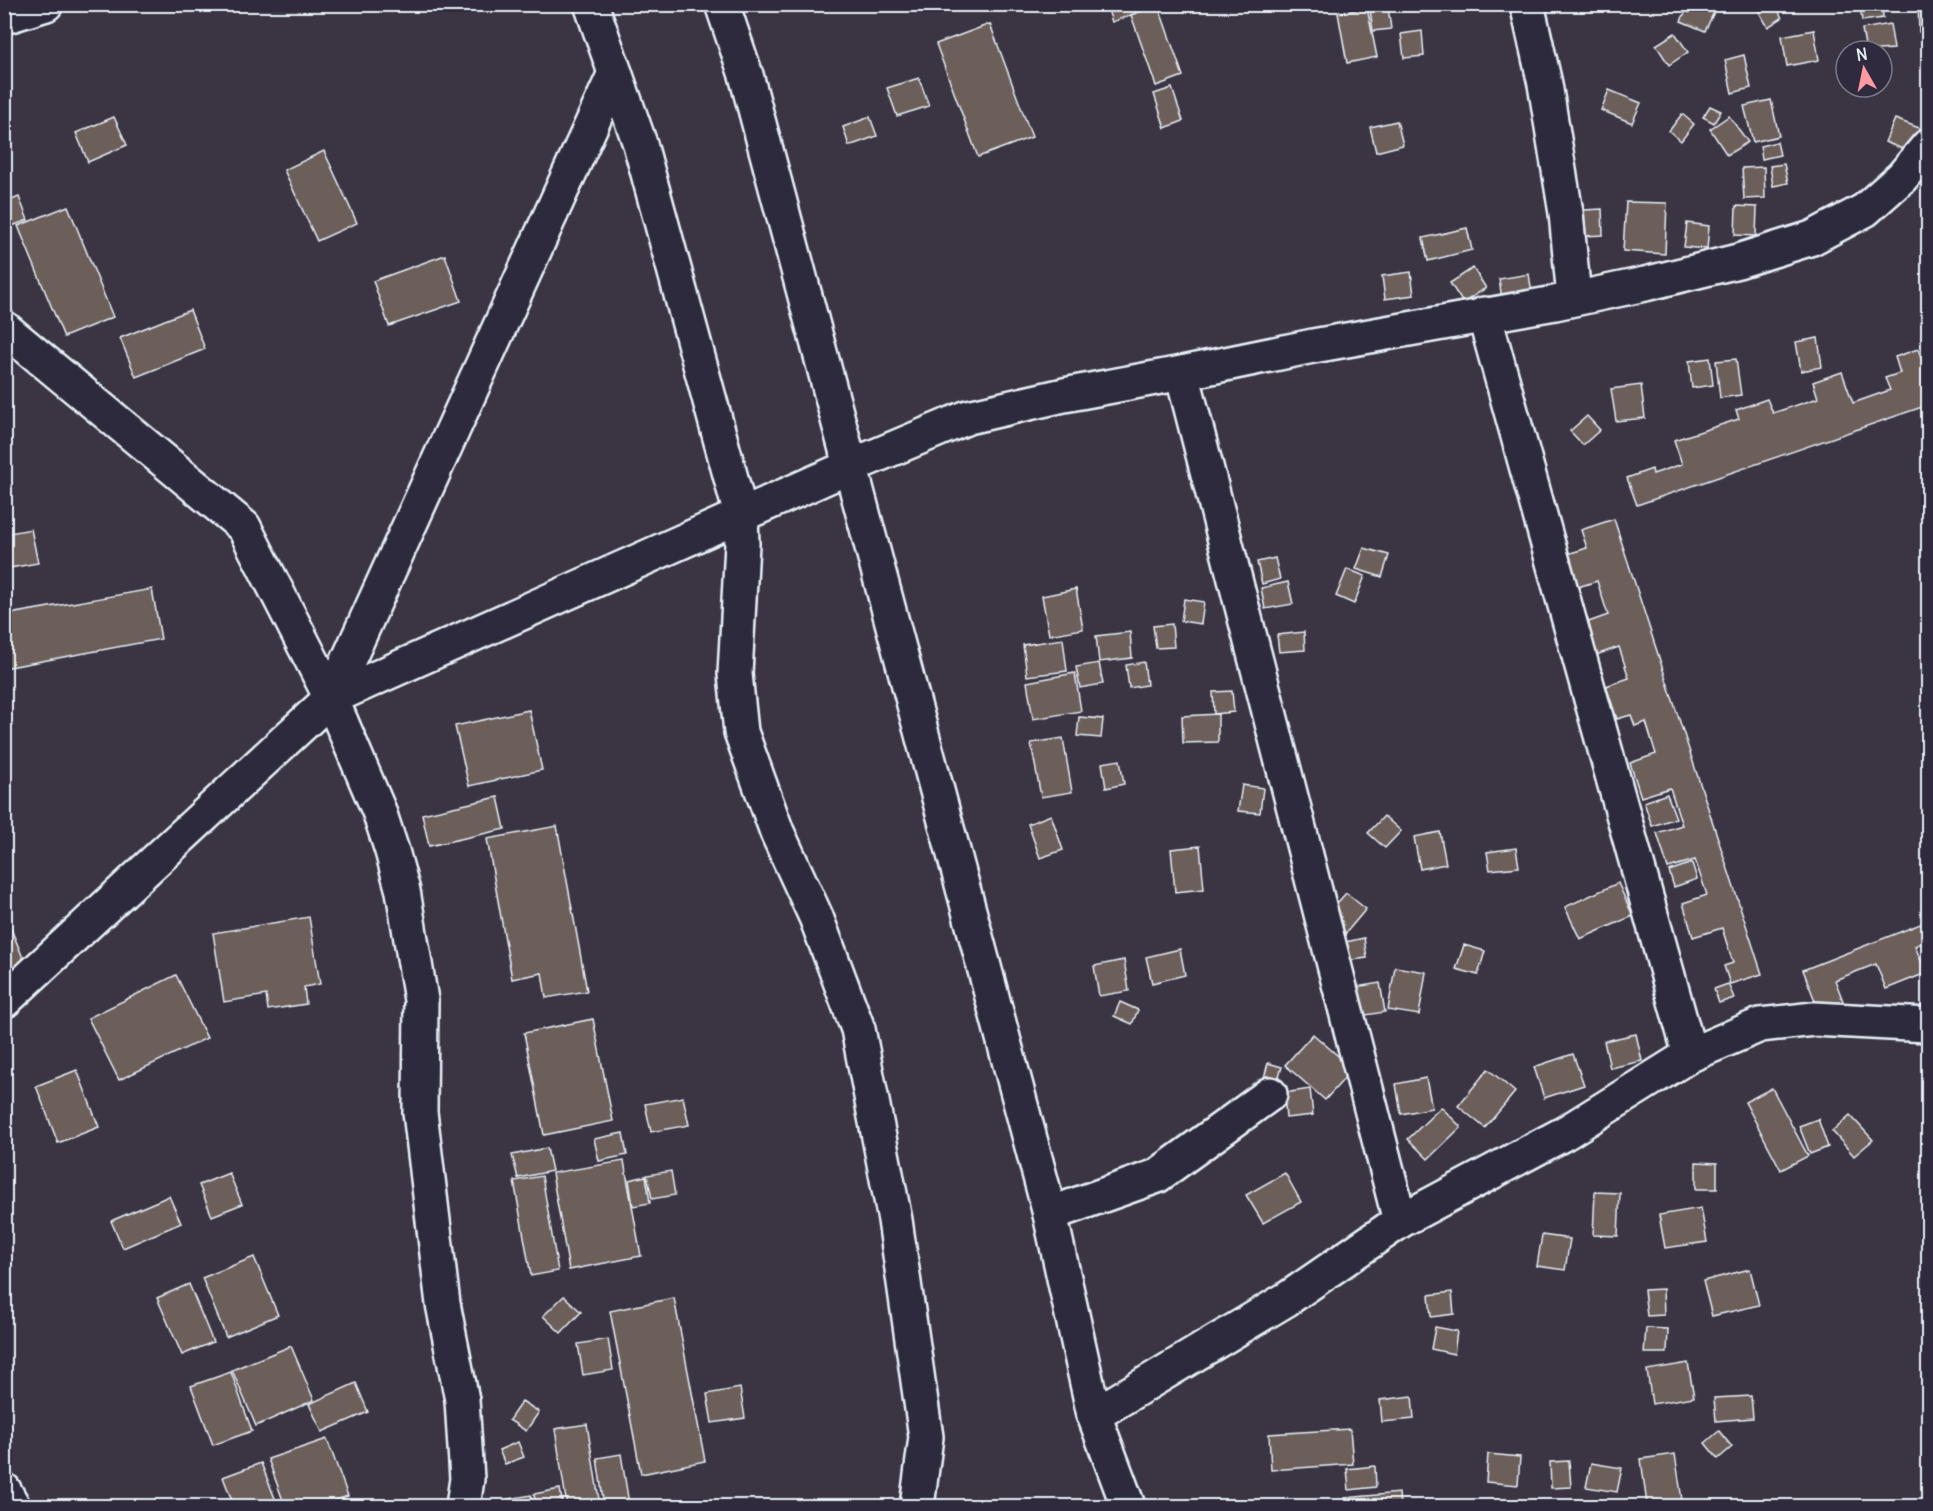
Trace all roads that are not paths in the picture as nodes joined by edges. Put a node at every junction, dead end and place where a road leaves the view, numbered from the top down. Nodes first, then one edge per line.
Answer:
1 (46, 4) edge
2 (591, 4) edge
3 (722, 4) edge
4 (1527, 4) edge
5 (4, 17) edge
6 (615, 73) junction
7 (1929, 146) edge
8 (1574, 298) junction
9 (1484, 314) junction
10 (4, 328) edge
11 (1182, 373) junction
12 (849, 467) junction
13 (741, 515) junction
14 (331, 698) junction
15 (4, 1002) edge
16 (1929, 1025) edge
17 (1690, 1056) junction
18 (1270, 1094) dead end
19 (1050, 1214) junction
20 (1400, 1221) junction
21 (1094, 1415) junction
22 (4, 1490) edge
23 (13, 1506) edge
24 (463, 1506) edge
25 (917, 1506) edge
26 (1128, 1506) edge

1 - 5 main road
2 - 6 main road
3 - 12 main road
4 - 8 main road
6 - 13 main road
6 - 14 main road
7 - 8 main road
8 - 9 main road
9 - 11 main road
9 - 17 main road
10 - 14 main road
11 - 12 main road
11 - 20 main road
12 - 13 main road
12 - 19 main road
13 - 14 main road
13 - 25 main road
14 - 15 main road
14 - 24 main road
16 - 17 main road
17 - 20 main road
18 - 19 main road
19 - 21 main road
20 - 21 main road
21 - 26 main road
22 - 23 main road

